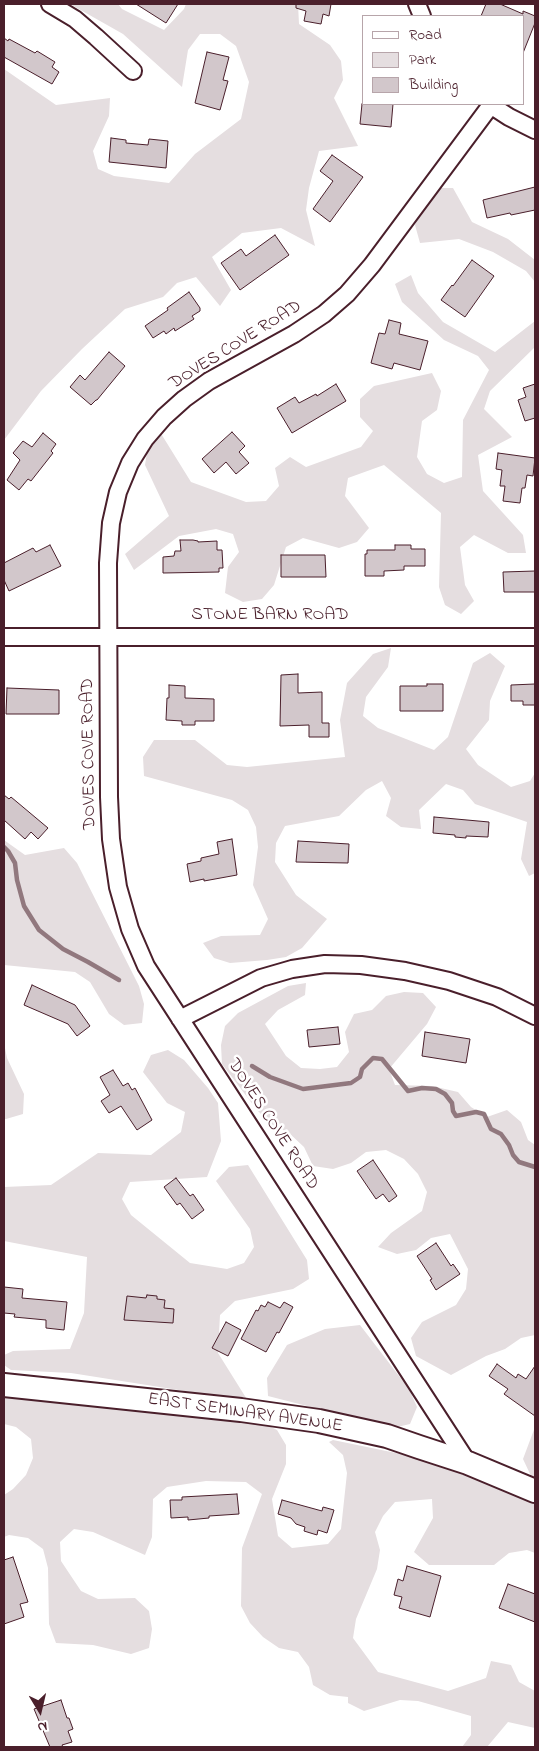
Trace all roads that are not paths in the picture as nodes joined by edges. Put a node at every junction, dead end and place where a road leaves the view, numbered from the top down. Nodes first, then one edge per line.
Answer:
1 (50, 4) edge
2 (133, 70) dead end
3 (489, 105) edge
4 (491, 105) edge
5 (535, 130) edge
6 (108, 636) junction
7 (535, 636) edge
8 (4, 637) edge
9 (535, 1016) edge
10 (180, 1019) junction
11 (4, 1385) edge
12 (468, 1463) junction
13 (535, 1491) edge

1 - 2 street
3 - 6 street, DOVES COVE ROAD
4 - 5 street
6 - 7 street, STONE BARN ROAD
6 - 8 street, STONE BARN ROAD
6 - 10 street, DOVES COVE ROAD
9 - 10 street
10 - 12 street, DOVES COVE ROAD
11 - 12 street, EAST SEMINARY AVENUE
12 - 13 street, EAST SEMINARY AVENUE

